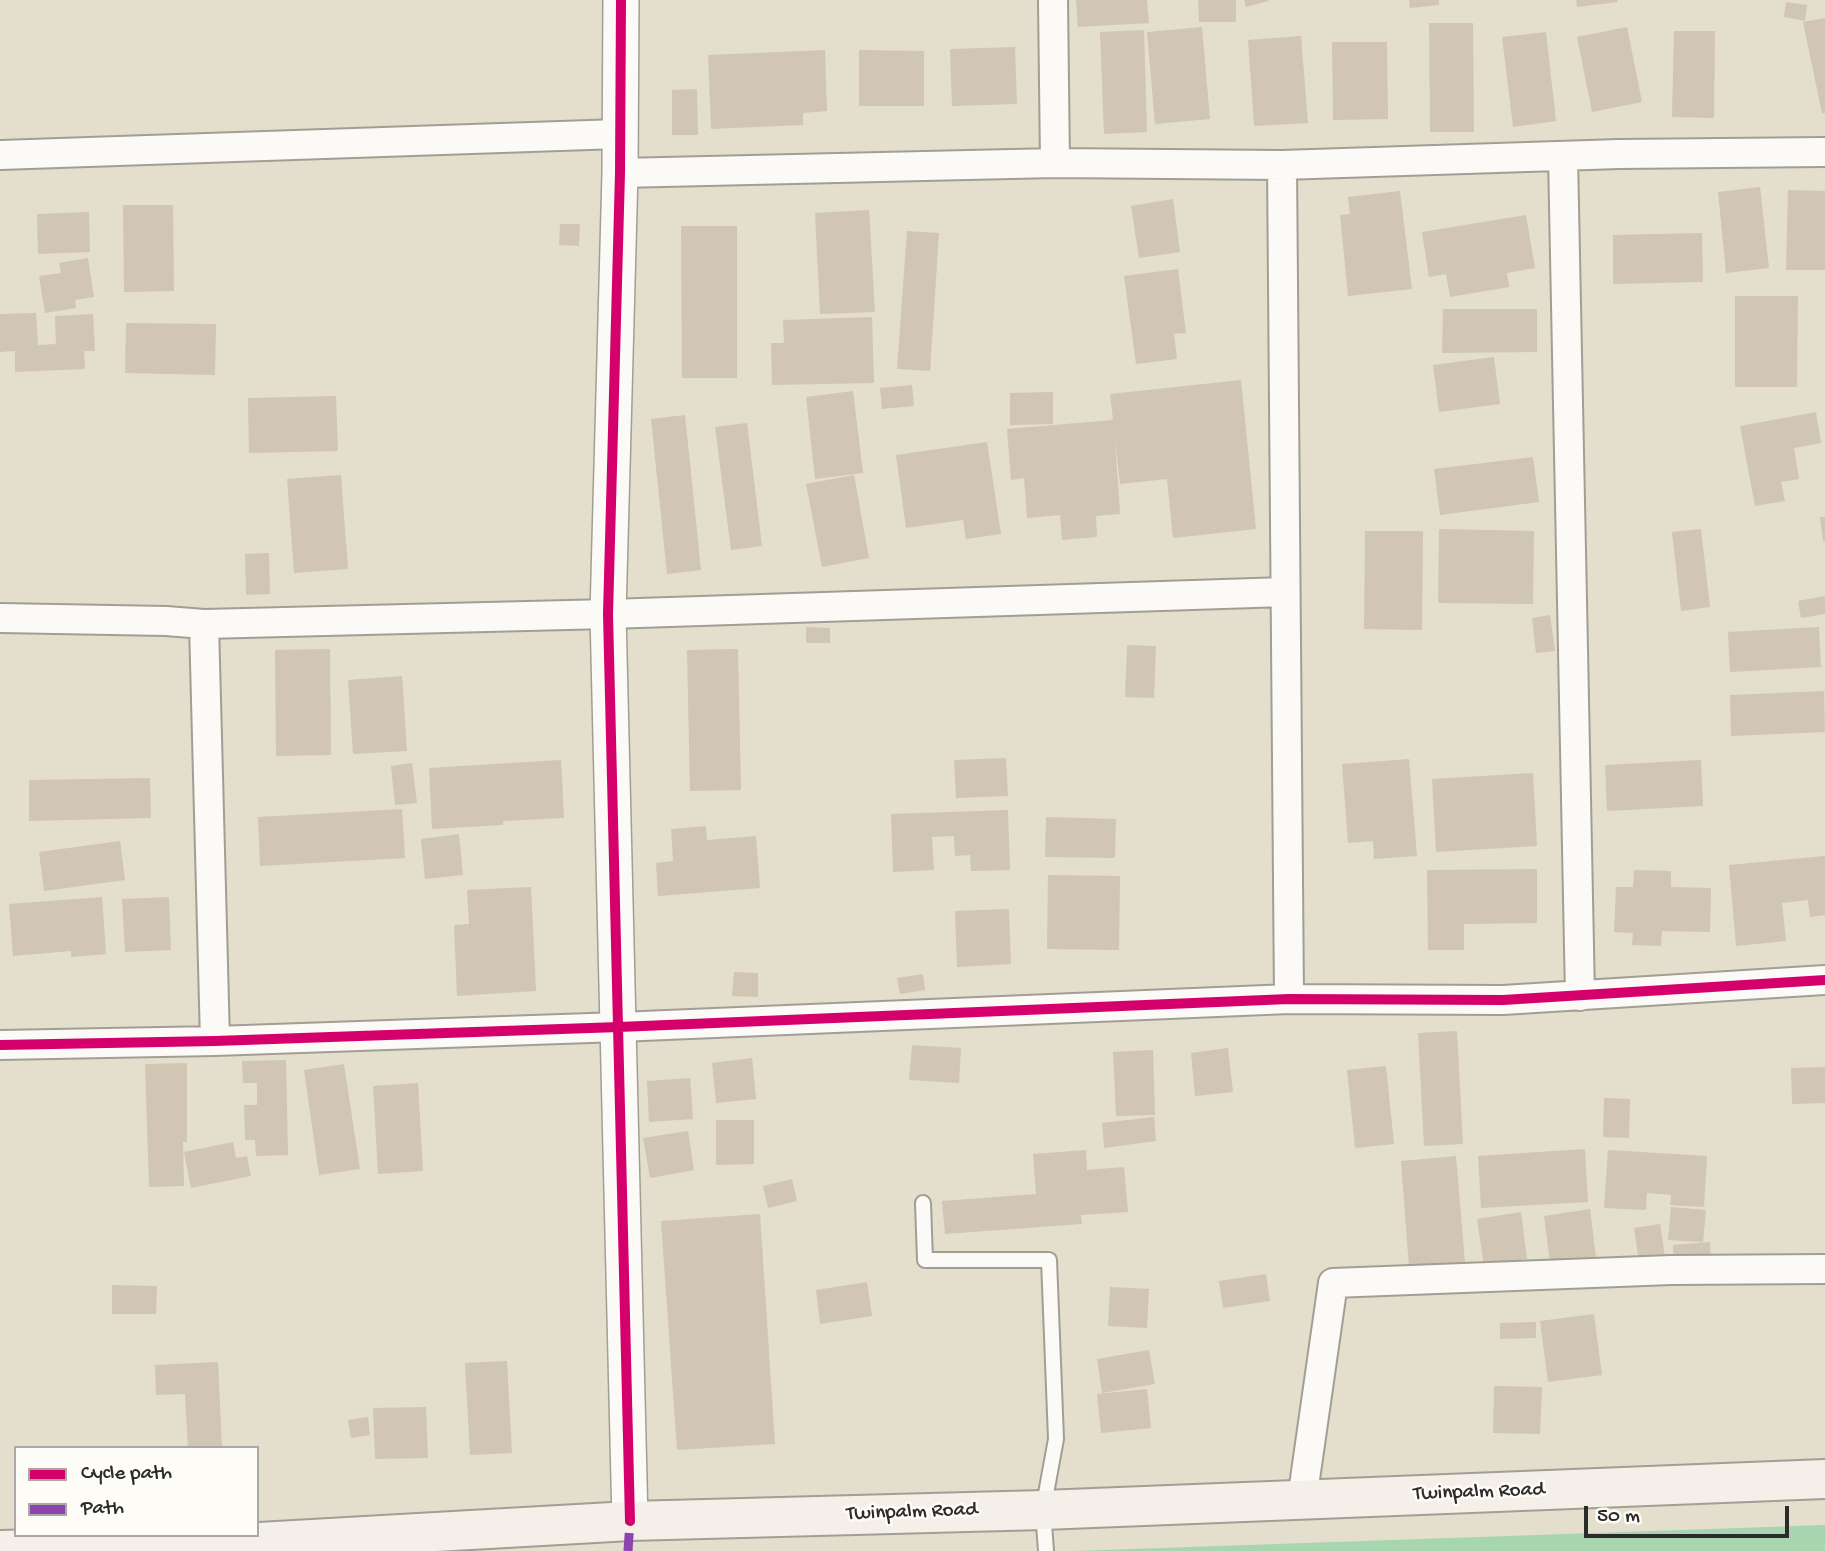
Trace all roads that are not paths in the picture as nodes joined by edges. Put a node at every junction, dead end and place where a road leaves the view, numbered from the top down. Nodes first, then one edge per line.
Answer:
1 (621, 0) edge
2 (1053, 0) edge
3 (620, 134) junction
4 (1825, 152) edge
5 (0, 155) edge
6 (1563, 156) junction
7 (1055, 163) junction
8 (1282, 164) junction
9 (620, 173) junction
10 (1285, 592) junction
11 (608, 614) junction
12 (0, 618) edge
13 (204, 624) junction
14 (1825, 980) edge
15 (1580, 996) junction
16 (1289, 999) junction
17 (619, 1027) junction
18 (215, 1041) junction
19 (0, 1045) edge
20 (923, 1203) dead end
21 (1825, 1269) edge
22 (1825, 1479) edge
23 (1302, 1500) junction
24 (1043, 1510) junction
25 (630, 1521) junction
26 (224, 1547) edge
27 (0, 1550) edge
28 (1046, 1551) edge

1 - 3 street
2 - 7 street
3 - 5 street
3 - 9 street
4 - 6 street
6 - 8 street
6 - 15 street
7 - 8 street
7 - 9 street
8 - 10 street
9 - 11 street
10 - 11 street
10 - 16 street
11 - 13 street
11 - 17 street
12 - 13 street
13 - 18 street
14 - 15 street
15 - 16 street
16 - 17 street
17 - 18 street
17 - 25 street
18 - 19 street
20 - 24 lane
21 - 23 street
22 - 23 main road, Twinpalm Road
23 - 24 main road, Twinpalm Road
24 - 25 main road, Twinpalm Road
24 - 28 lane
25 - 26 main road, Twinpalm Road
26 - 27 main road, Twinpalm Road

